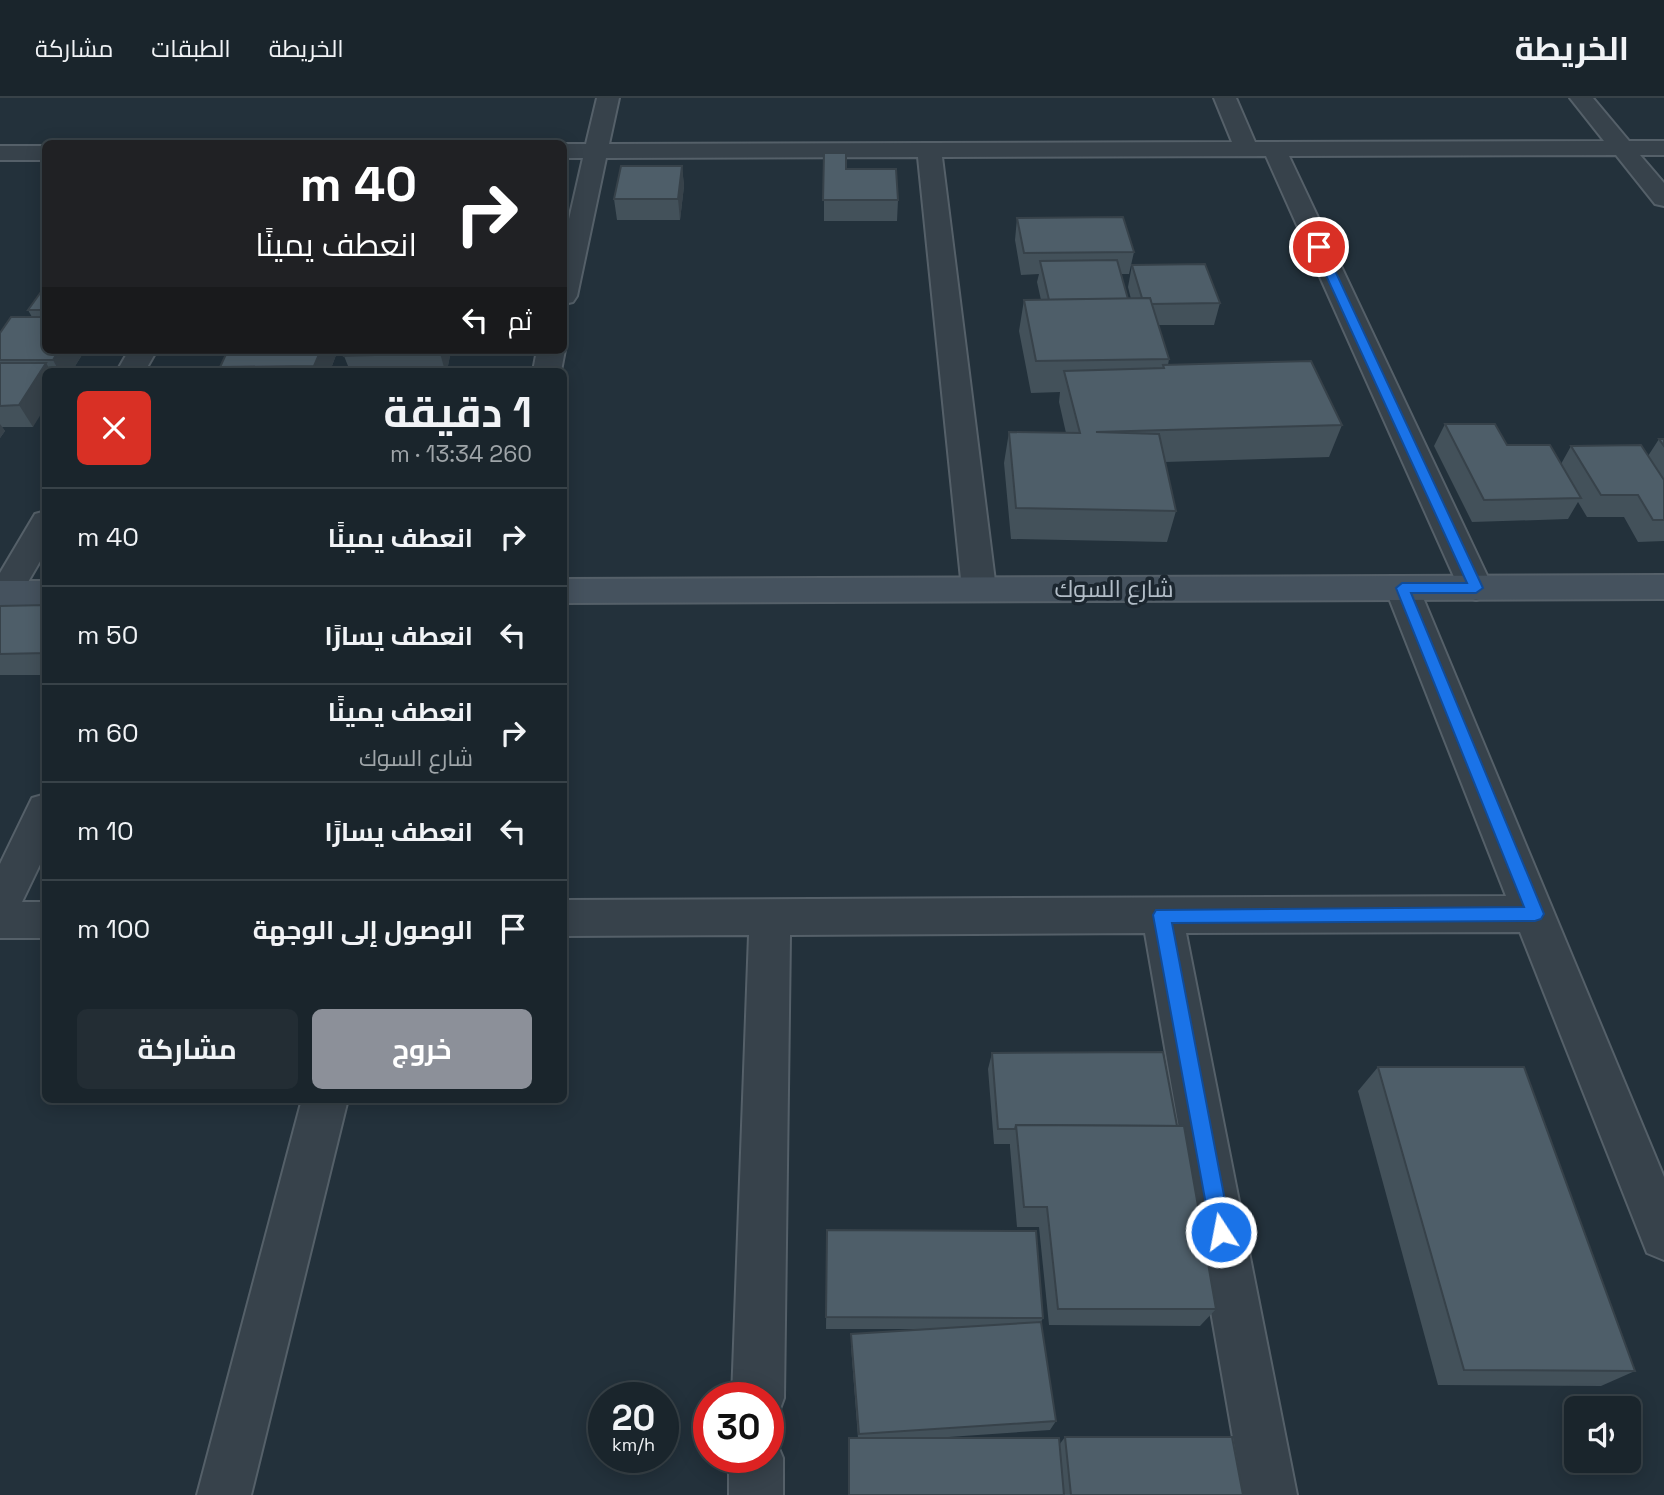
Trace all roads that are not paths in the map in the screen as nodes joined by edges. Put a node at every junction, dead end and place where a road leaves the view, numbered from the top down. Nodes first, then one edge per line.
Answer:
1 (608, 98) edge
2 (1224, 98) edge
3 (1581, 98) edge
4 (1622, 148) junction
5 (1664, 148) edge
6 (1260, 149) junction
7 (929, 150) junction
8 (567, 151) edge
9 (596, 151) junction
10 (9, 153) edge
11 (42, 153) edge
12 (0, 175) edge
13 (1664, 199) edge
14 (567, 282) edge
15 (42, 529) edge
16 (1664, 587) edge
17 (1402, 588) junction
18 (1476, 588) junction
19 (979, 589) junction
20 (567, 591) edge
21 (3, 593) edge
22 (42, 593) edge
23 (42, 817) edge
24 (0, 906) edge
25 (1535, 914) junction
26 (1162, 915) junction
27 (770, 917) junction
28 (567, 918) edge
29 (0, 920) edge
30 (42, 920) edge
31 (324, 1103) edge
32 (1664, 1236) edge
33 (758, 1382) edge
34 (756, 1473) edge
35 (224, 1495) edge
36 (755, 1495) edge
37 (1270, 1495) edge

1 - 9 street
2 - 6 street
3 - 4 street
4 - 5 street
4 - 6 street
4 - 13 street
6 - 7 street
6 - 18 street
7 - 9 street
7 - 19 street
8 - 9 street
9 - 14 street
10 - 11 street
10 - 12 street
15 - 21 street
16 - 18 street, شارع السوك
17 - 18 street, شارع السوك
17 - 19 street, شارع السوك
17 - 25 street
19 - 20 street, شارع السوك
21 - 22 street
23 - 24 street
25 - 26 street
25 - 32 street
26 - 27 street
26 - 37 street
27 - 28 street
27 - 33 street
29 - 30 street
31 - 35 street
34 - 36 street

